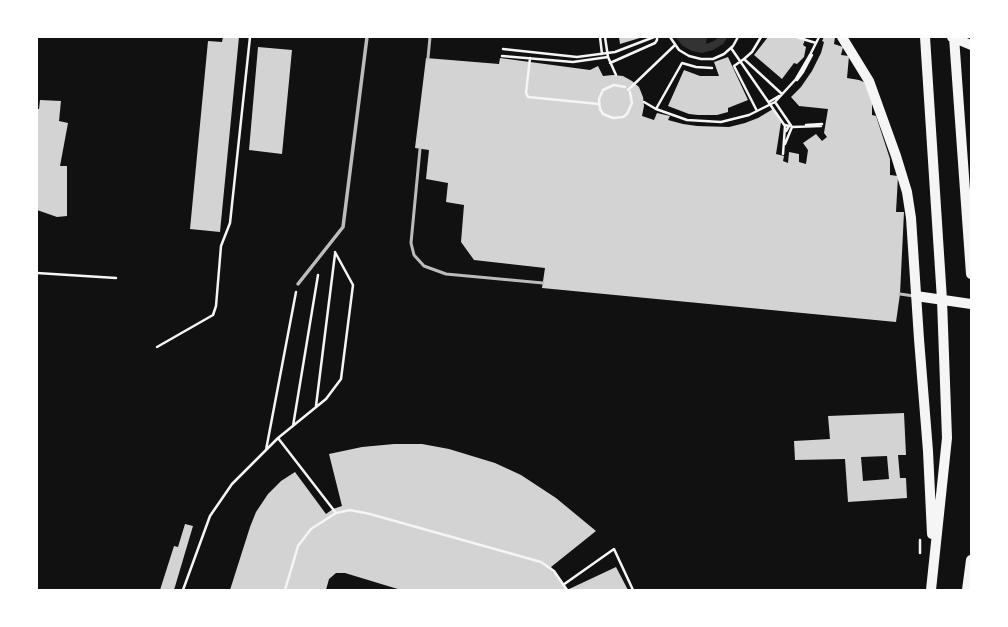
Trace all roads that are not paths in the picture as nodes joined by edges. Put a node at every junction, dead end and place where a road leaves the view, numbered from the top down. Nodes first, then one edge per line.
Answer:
1 (367, 37) edge
2 (430, 37) edge
3 (842, 37) edge
4 (925, 37) edge
5 (953, 37) edge
6 (971, 45) edge
7 (428, 58) dead end
8 (420, 149) dead end
9 (971, 274) edge
10 (543, 283) dead end
11 (298, 284) road end
12 (900, 294) dead end
13 (916, 296) junction
14 (942, 300) junction
15 (971, 304) edge
16 (971, 560) edge
17 (933, 568) junction
18 (930, 590) edge
19 (967, 590) edge

1 - 11 street
2 - 7 lane
3 - 13 main road
4 - 14 main road
5 - 6 main road
5 - 9 main road
8 - 10 lane
12 - 13 lane
13 - 14 main road
13 - 17 main road
14 - 15 main road
14 - 17 main road
16 - 19 main road
17 - 18 main road

